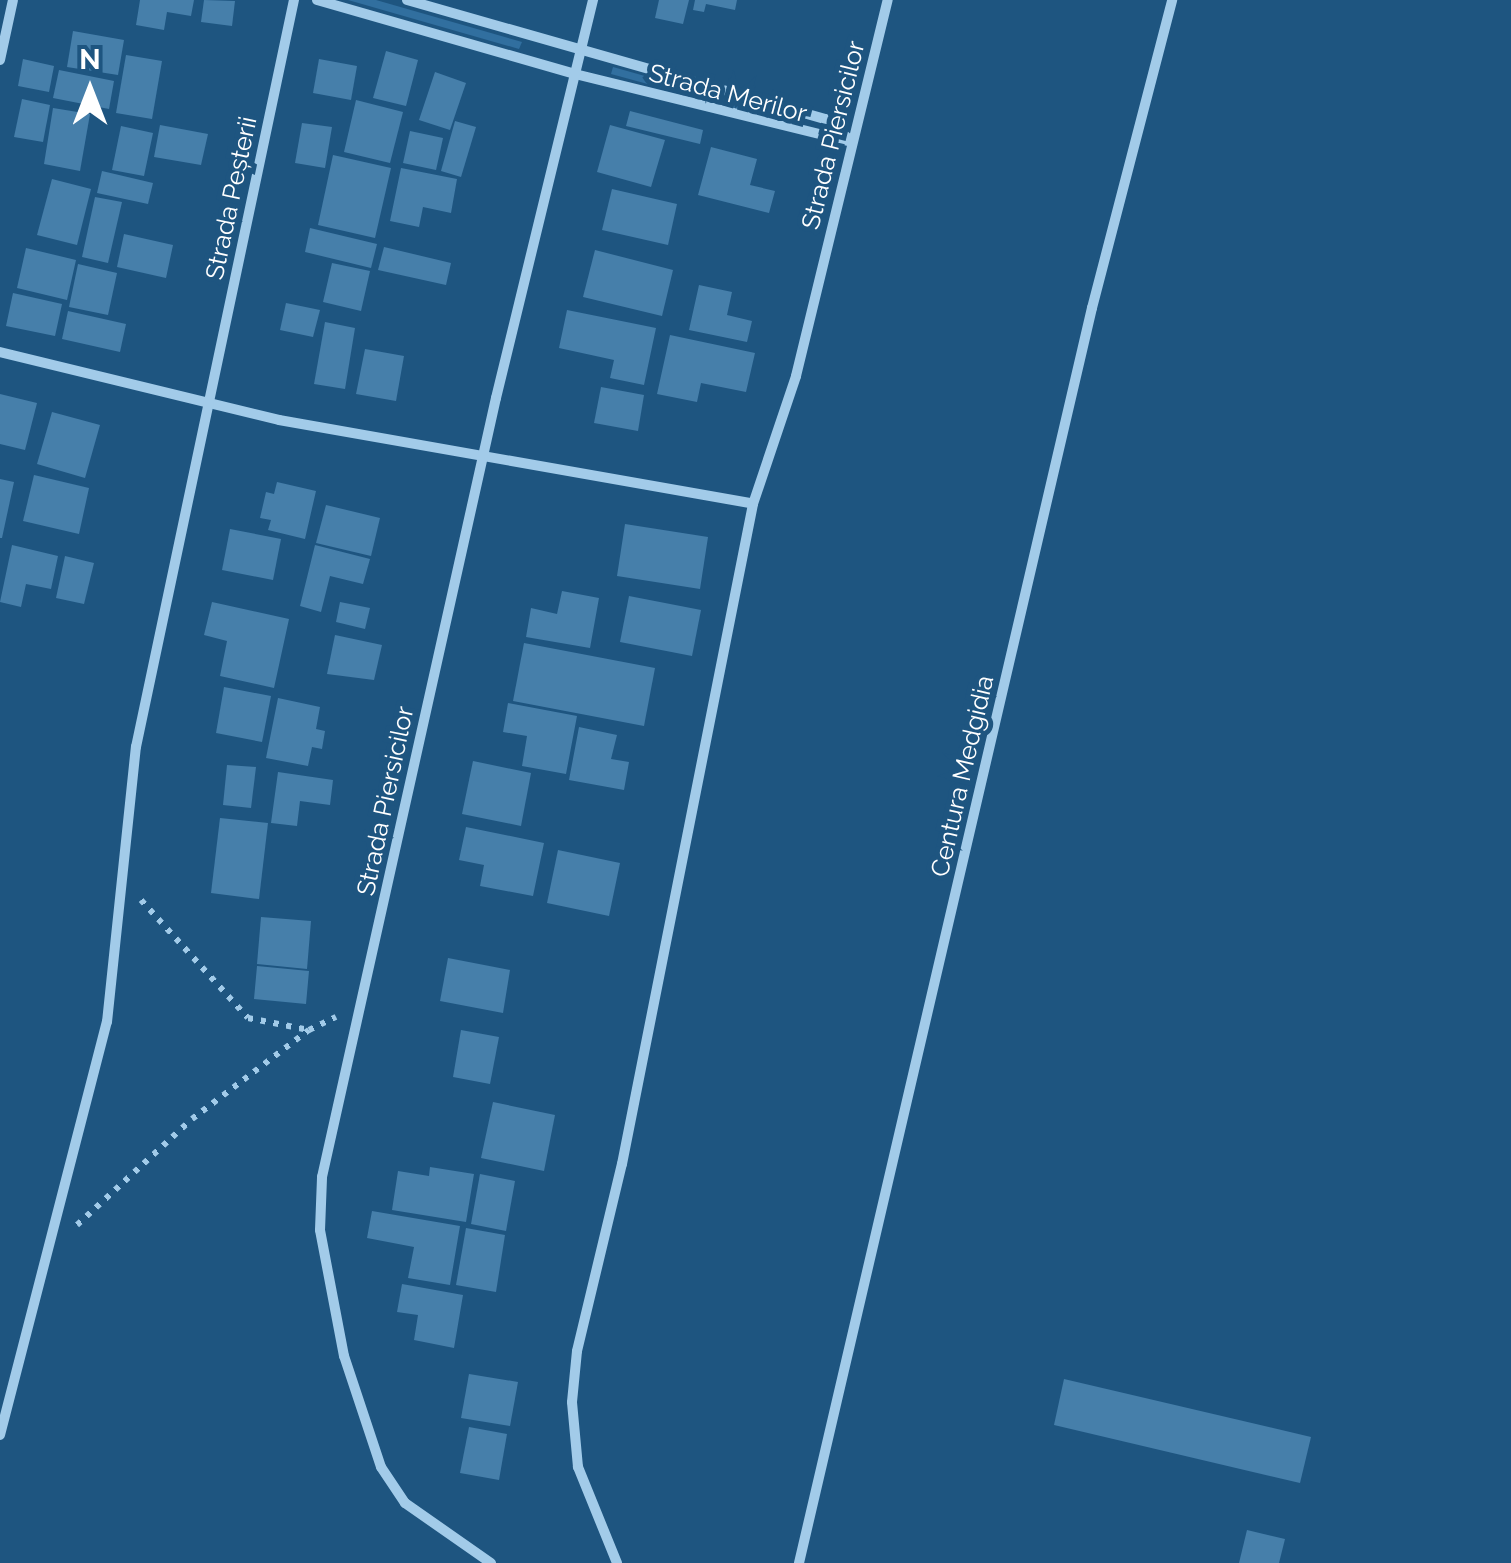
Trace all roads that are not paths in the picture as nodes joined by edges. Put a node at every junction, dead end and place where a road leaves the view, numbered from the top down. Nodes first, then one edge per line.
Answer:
1 (13, 0) edge
2 (294, 0) edge
3 (317, 0) edge
4 (407, 0) edge
5 (593, 0) edge
6 (888, 0) edge
7 (1172, 0) edge
8 (581, 50) junction
9 (0, 60) edge
10 (575, 74) junction
11 (851, 142) junction
12 (0, 352) edge
13 (208, 405) junction
14 (483, 459) junction
15 (753, 504) junction
16 (0, 1434) edge
17 (490, 1563) edge
18 (617, 1563) edge
19 (799, 1563) edge

1 - 9 street
2 - 13 street, Strada Peșterii
3 - 10 street, Strada Merilor
4 - 8 street, Strada Merilor
5 - 8 street, Strada Piersicilor
6 - 11 street, Strada Piersicilor
7 - 19 street, Centura Medgidia
8 - 10 street, Strada Piersicilor
8 - 11 street, Strada Merilor
10 - 11 street, Strada Merilor
10 - 14 street, Strada Piersicilor
11 - 15 street, Strada Piersicilor
12 - 13 street
13 - 14 street
13 - 16 street, Strada Peșterii
14 - 15 street
14 - 17 street, Strada Piersicilor
15 - 18 street, Strada Piersicilor

